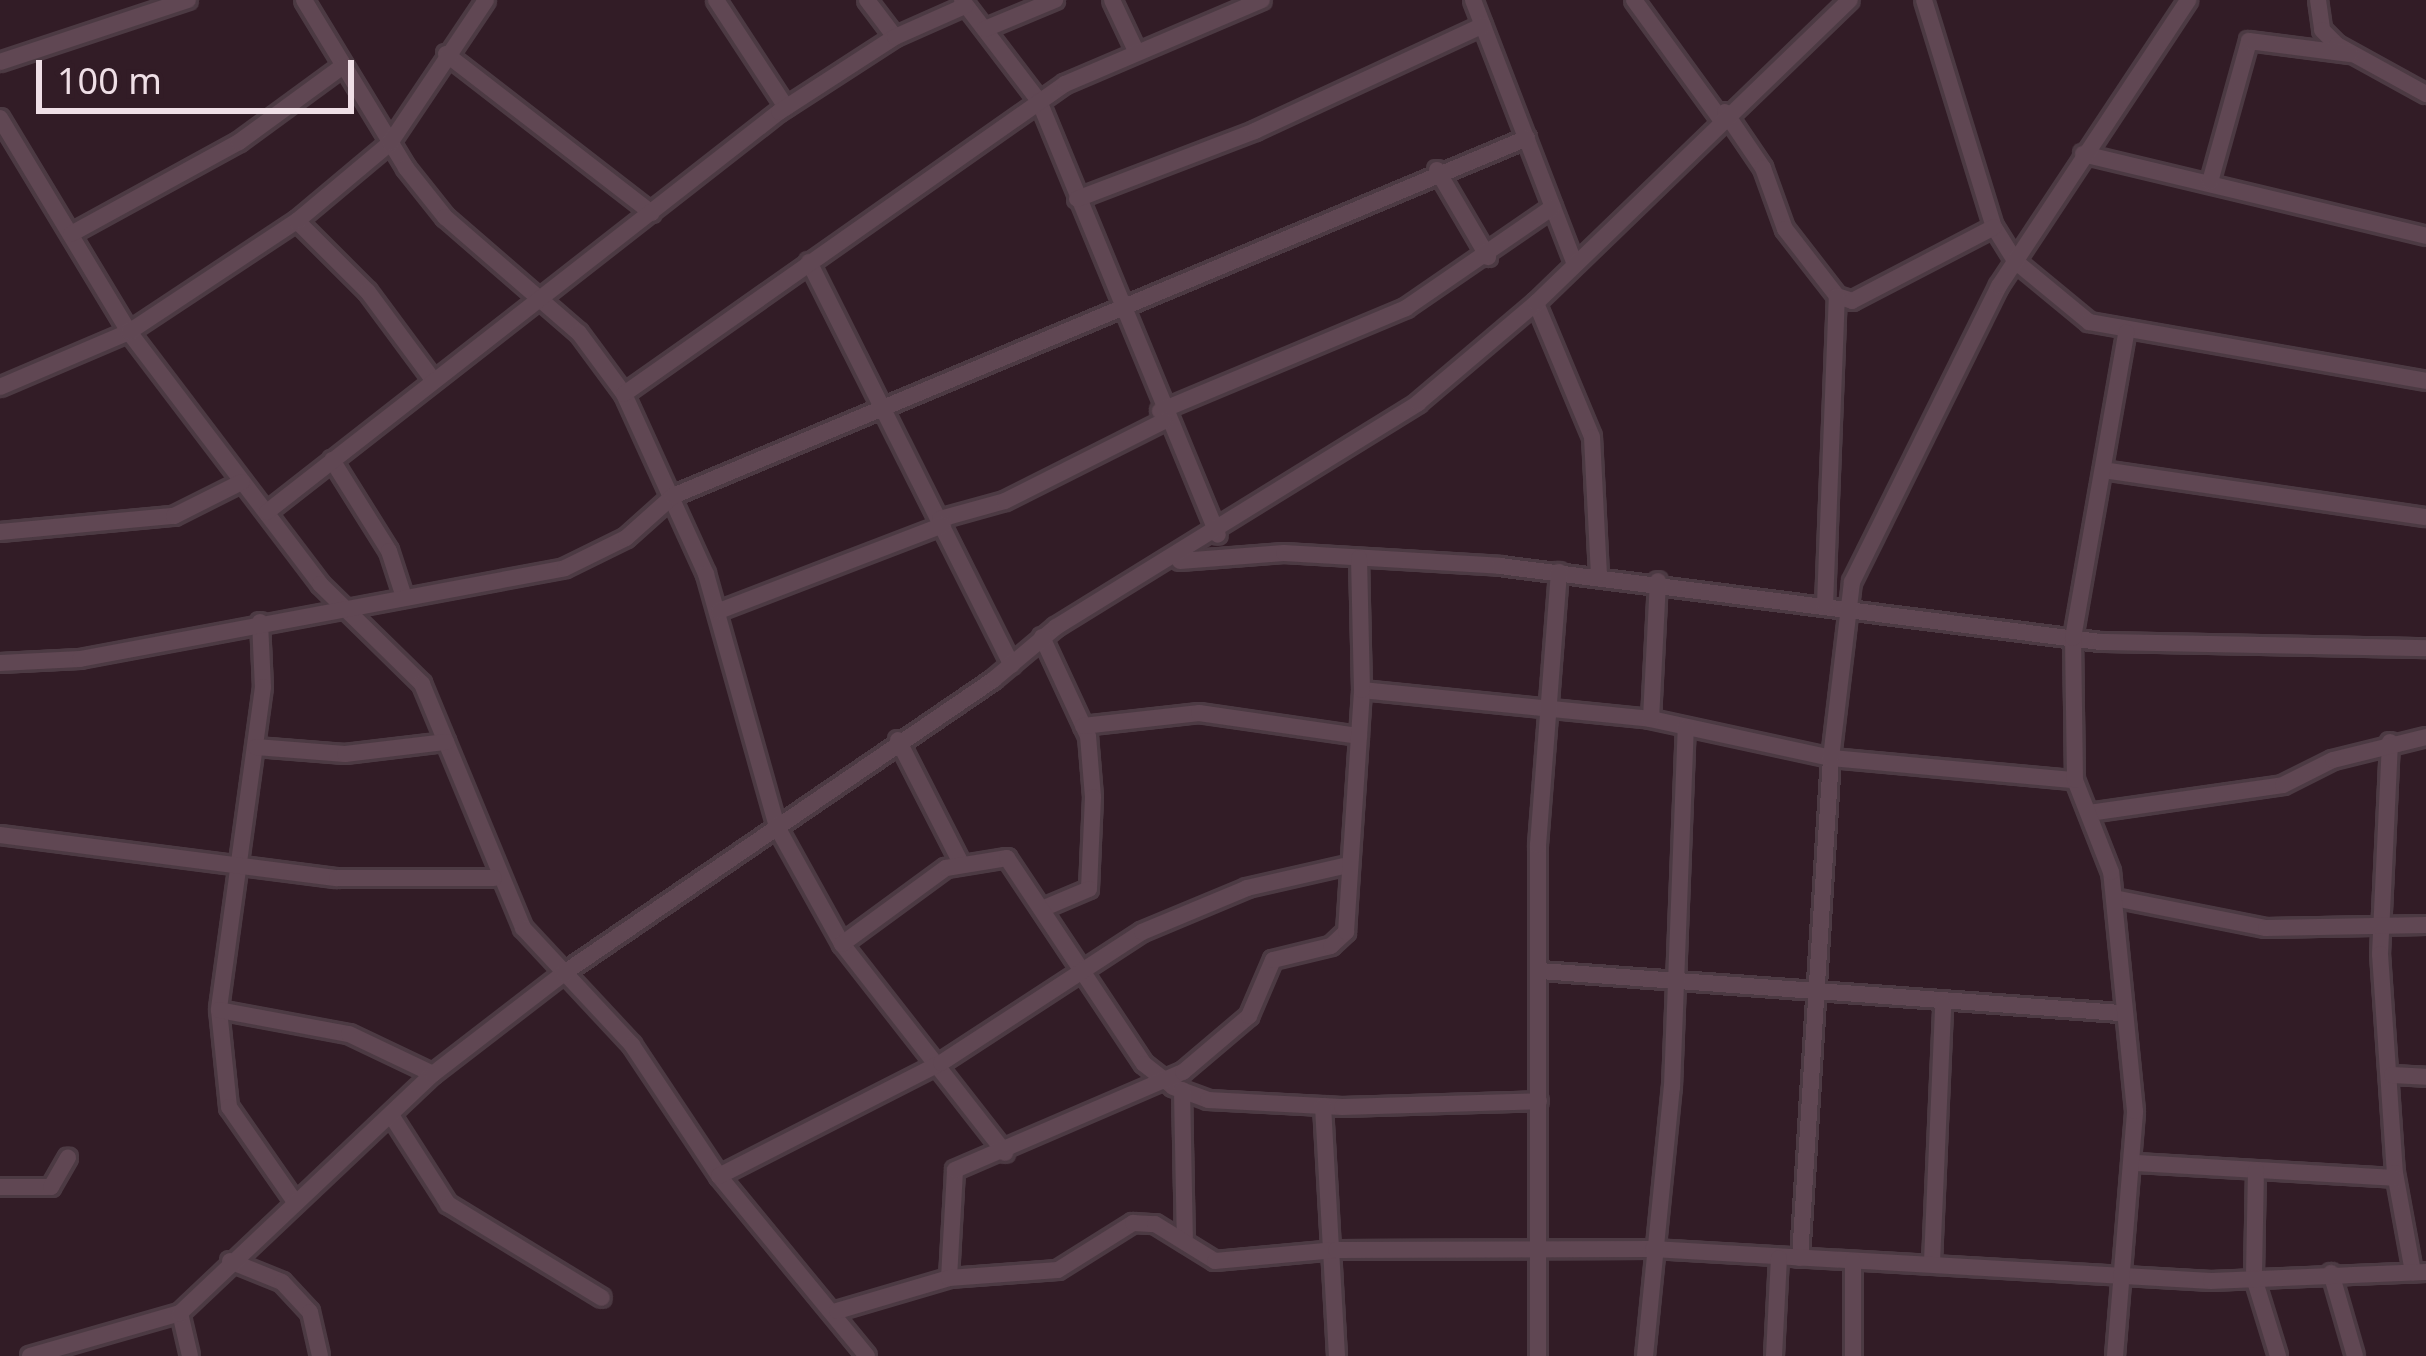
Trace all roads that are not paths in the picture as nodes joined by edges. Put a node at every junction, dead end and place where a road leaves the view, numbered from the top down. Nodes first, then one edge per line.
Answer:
1 (188, 0) edge
2 (304, 0) edge
3 (486, 0) edge
4 (716, 0) edge
5 (867, 0) edge
6 (1055, 0) edge
7 (1112, 0) edge
8 (1262, 0) edge
9 (1473, 0) edge
10 (1634, 0) edge
11 (1850, 0) edge
12 (1924, 0) edge
13 (2188, 0) edge
14 (2318, 0) edge
15 (963, 3) edge
16 (1825, 8) edge
17 (1483, 25) junction
18 (985, 29) junction
19 (895, 38) junction
20 (1136, 51) junction
21 (446, 54) junction
22 (2350, 54) junction
23 (0, 62) edge
24 (340, 68) junction
25 (2426, 94) edge
26 (1039, 101) junction
27 (786, 107) junction
28 (1722, 115) junction
29 (0, 118) edge
30 (1527, 138) junction
31 (390, 143) junction
32 (2083, 154) junction
33 (1437, 170) junction
34 (2210, 182) junction
35 (1077, 199) junction
36 (1553, 207) junction
37 (652, 213) junction
38 (297, 221) junction
39 (1994, 226) junction
40 (71, 234) junction
41 (2426, 236) edge
42 (1488, 257) junction
43 (2015, 261) junction
44 (808, 262) junction
45 (1575, 264) junction
46 (1837, 296) junction
47 (543, 300) junction
48 (1536, 303) junction
49 (1121, 309) junction
50 (129, 332) junction
51 (2126, 333) junction
52 (433, 380) junction
53 (2426, 380) edge
54 (0, 387) edge
55 (624, 394) junction
56 (888, 409) junction
57 (1162, 416) junction
58 (332, 460) junction
59 (2104, 470) junction
60 (242, 482) junction
61 (674, 496) junction
62 (267, 512) junction
63 (2426, 517) edge
64 (941, 522) junction
65 (0, 532) edge
66 (1218, 535) junction
67 (1359, 558) junction
68 (1173, 562) junction
69 (1559, 572) junction
70 (1599, 575) junction
71 (1658, 581) junction
72 (403, 594) junction
73 (1825, 605) junction
74 (346, 608) junction
75 (1846, 608) junction
76 (719, 611) junction
77 (260, 622) junction
78 (1042, 637) junction
79 (2073, 638) junction
80 (2426, 648) edge
81 (0, 663) edge
82 (1012, 664) junction
83 (1362, 690) junction
84 (1543, 704) junction
85 (1651, 719) junction
86 (1083, 726) junction
87 (1686, 727) junction
88 (1360, 736) junction
89 (2426, 737) edge
90 (898, 740) junction
91 (446, 742) junction
92 (2390, 742) junction
93 (256, 747) junction
94 (1831, 758) junction
95 (2075, 780) junction
96 (2089, 813) junction
97 (777, 826) junction
98 (0, 835) edge
99 (962, 865) junction
100 (1343, 866) junction
101 (240, 868) junction
102 (494, 878) junction
103 (2114, 898) junction
104 (1044, 908) junction
105 (2380, 925) junction
106 (2426, 925) edge
107 (842, 944) junction
108 (1085, 970) junction
109 (1540, 971) junction
110 (564, 973) junction
111 (1676, 981) junction
112 (1817, 994) junction
113 (1943, 1005) junction
114 (219, 1010) junction
115 (2120, 1013) junction
116 (941, 1063) junction
117 (433, 1074) junction
118 (2392, 1075) junction
119 (2426, 1076) edge
120 (1162, 1082) junction
121 (1182, 1090) junction
122 (1539, 1101) junction
123 (1323, 1106) junction
124 (391, 1115) junction
125 (1006, 1153) junction
126 (68, 1157) dead end
127 (2136, 1163) junction
128 (2256, 1170) junction
129 (719, 1176) junction
130 (2396, 1178) junction
131 (0, 1187) edge
132 (293, 1199) junction
133 (1185, 1243) junction
134 (1653, 1249) junction
135 (1336, 1250) junction
136 (1538, 1250) junction
137 (1779, 1258) junction
138 (1800, 1258) junction
139 (230, 1261) junction
140 (1853, 1261) junction
141 (1932, 1262) junction
142 (2420, 1272) edge
143 (2331, 1273) junction
144 (949, 1278) junction
145 (2120, 1278) junction
146 (2254, 1278) junction
147 (602, 1298) dead end
148 (837, 1312) junction
149 (180, 1313) junction
150 (30, 1356) edge
151 (190, 1356) edge
152 (320, 1356) edge
153 (867, 1356) edge
154 (1337, 1356) edge
155 (1538, 1356) edge
156 (1645, 1356) edge
157 (1774, 1356) edge
158 (1853, 1356) edge
159 (2115, 1356) edge
160 (2278, 1356) edge
161 (2354, 1356) edge

1 - 23 street
2 - 24 street
3 - 21 street
4 - 27 street
5 - 19 street
6 - 18 street
7 - 20 street
8 - 20 street
9 - 17 street
10 - 28 street
11 - 16 street
12 - 39 street
13 - 32 street
14 - 22 street
15 - 18 street
15 - 19 street
16 - 28 street
17 - 30 street
17 - 35 street
18 - 26 street
19 - 27 street
20 - 26 street
21 - 31 street
21 - 37 street
22 - 25 street
22 - 34 street
24 - 31 street
24 - 40 street
26 - 35 street
26 - 44 street
27 - 37 street
28 - 45 street
28 - 46 street
29 - 40 street
30 - 33 street
30 - 36 street
31 - 38 street
31 - 47 street
32 - 34 street
32 - 43 street
33 - 42 street
33 - 49 street
34 - 41 street
35 - 49 street
36 - 42 street
36 - 45 street
37 - 47 street
38 - 50 street
38 - 52 street
39 - 43 street
39 - 46 street
40 - 50 street
42 - 57 street
43 - 51 street
43 - 75 street
44 - 55 street
44 - 56 street
45 - 48 street
46 - 73 street
47 - 52 street
47 - 55 street
48 - 66 street
48 - 70 street
49 - 56 street
49 - 57 street
50 - 54 street
50 - 60 street
51 - 53 street
51 - 59 street
52 - 58 street
55 - 61 street
56 - 61 street
56 - 64 street
57 - 64 street
57 - 66 street
58 - 62 street
58 - 72 street
59 - 63 street
59 - 79 street
60 - 62 street
60 - 65 street
61 - 72 street
61 - 76 street
62 - 74 street
64 - 76 street
64 - 82 street
66 - 68 street
67 - 68 street
67 - 69 street
67 - 83 street
68 - 78 street
69 - 70 street
69 - 84 street
70 - 71 street
71 - 73 street
71 - 85 street
72 - 74 street
73 - 75 street
74 - 77 street
74 - 91 street
75 - 79 street
75 - 94 street
76 - 97 street
77 - 81 street
77 - 93 street
78 - 82 street
78 - 86 street
79 - 80 street
79 - 95 street
82 - 90 street
83 - 84 street
83 - 88 street
84 - 85 street
84 - 109 street
85 - 87 street
86 - 88 street
86 - 104 street
87 - 94 street
87 - 111 street
88 - 100 street
89 - 92 street
90 - 97 street
90 - 99 street
91 - 93 street
91 - 102 street
92 - 96 street
92 - 105 street
93 - 101 street
94 - 95 street
94 - 112 street
95 - 96 street
96 - 103 street
97 - 107 street
97 - 110 street
98 - 101 street
99 - 104 street
99 - 107 street
100 - 108 street
100 - 120 street
101 - 102 street
101 - 114 street
102 - 110 street
103 - 105 street
103 - 115 street
104 - 108 street
105 - 106 street
105 - 118 street
107 - 116 street
108 - 116 street
108 - 120 street
109 - 111 street
109 - 122 street
110 - 117 street
110 - 129 street
111 - 112 street
111 - 134 street
112 - 113 street
112 - 138 street
113 - 115 street
113 - 141 street
114 - 117 street
114 - 132 street
115 - 127 street
116 - 125 street
116 - 129 street
117 - 124 street
118 - 119 street
118 - 130 street
120 - 121 street
120 - 125 street
121 - 123 street
121 - 133 street
122 - 123 street
122 - 136 street
123 - 135 street
124 - 132 street
124 - 147 street
125 - 144 street
126 - 131 street
127 - 128 street
127 - 145 street
128 - 130 street
128 - 146 street
129 - 148 street
130 - 142 street
132 - 139 street
133 - 135 street
133 - 144 street
134 - 136 street
134 - 137 street
134 - 156 street
135 - 136 street
135 - 154 street
136 - 155 street
137 - 138 street
137 - 157 street
138 - 140 street
139 - 149 street
139 - 152 street
140 - 141 street
140 - 158 street
141 - 145 street
142 - 143 street
143 - 146 street
143 - 161 street
144 - 148 street
145 - 146 street
145 - 159 street
146 - 160 street
148 - 153 street
149 - 150 street
149 - 151 street

